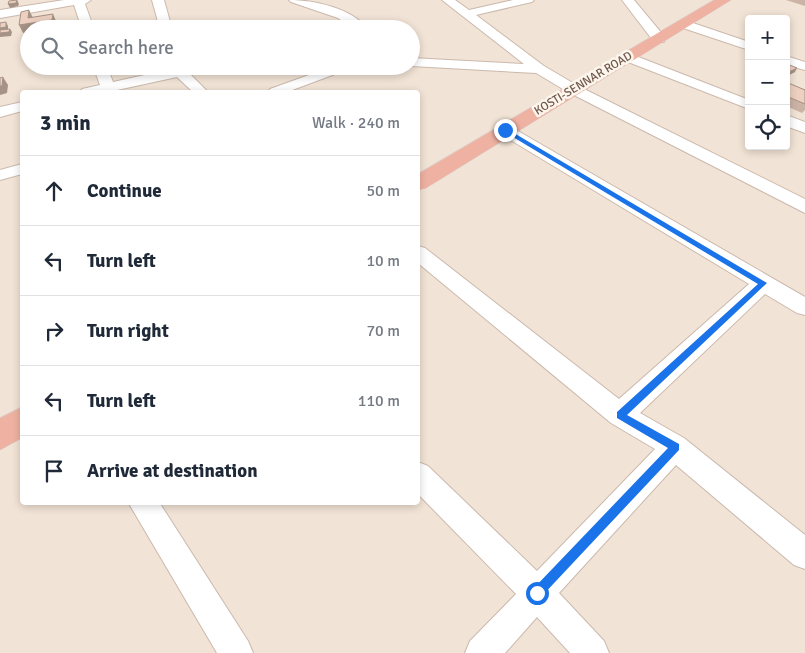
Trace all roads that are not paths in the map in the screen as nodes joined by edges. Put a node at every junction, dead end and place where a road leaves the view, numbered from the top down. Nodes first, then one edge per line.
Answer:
1 (158, 0) edge
2 (294, 0) edge
3 (448, 0) edge
4 (528, 0) edge
5 (628, 0) edge
6 (724, 0) edge
7 (82, 1) edge
8 (0, 14) edge
9 (467, 14) junction
10 (86, 20) edge
11 (164, 20) edge
12 (350, 20) edge
13 (684, 24) junction
14 (659, 39) junction
15 (745, 45) edge
16 (628, 57) junction
17 (790, 61) edge
18 (420, 62) edge
19 (805, 66) edge
20 (539, 69) junction
21 (103, 75) edge
22 (157, 75) edge
23 (185, 75) edge
24 (321, 75) edge
25 (108, 88) junction
26 (573, 89) junction
27 (98, 90) edge
28 (199, 90) edge
29 (280, 90) edge
30 (745, 103) edge
31 (20, 107) edge
32 (0, 112) edge
33 (790, 122) edge
34 (805, 128) edge
35 (505, 130) junction
36 (20, 170) edge
37 (0, 175) edge
38 (420, 182) edge
39 (805, 207) edge
40 (420, 255) edge
41 (763, 283) junction
42 (805, 307) edge
43 (620, 415) junction
44 (20, 422) edge
45 (0, 435) edge
46 (675, 447) junction
47 (420, 477) edge
48 (144, 505) edge
49 (805, 554) edge
50 (537, 593) junction
51 (236, 653) edge
52 (482, 653) edge
53 (592, 653) edge

1 - 11 street
2 - 12 street
3 - 9 street
4 - 9 street
5 - 14 street
6 - 13 highway, KOSTI-SENNAR ROAD
7 - 8 street
7 - 10 street
9 - 20 street
13 - 14 highway, KOSTI-SENNAR ROAD
13 - 15 street
14 - 16 highway, KOSTI-SENNAR ROAD
16 - 26 highway, KOSTI-SENNAR ROAD
16 - 30 street
17 - 19 street
18 - 20 street
20 - 26 street
21 - 25 street
22 - 25 street
23 - 28 street
24 - 29 street
25 - 27 street
26 - 35 highway, KOSTI-SENNAR ROAD
26 - 39 street
31 - 32 street
33 - 34 street
35 - 38 highway, KOSTI-SENNAR ROAD
35 - 41 street
36 - 37 street
40 - 43 street
41 - 42 street
41 - 43 street
43 - 46 street
44 - 45 highway
46 - 49 street
46 - 50 street
47 - 50 street
48 - 51 street
50 - 52 street
50 - 53 street

